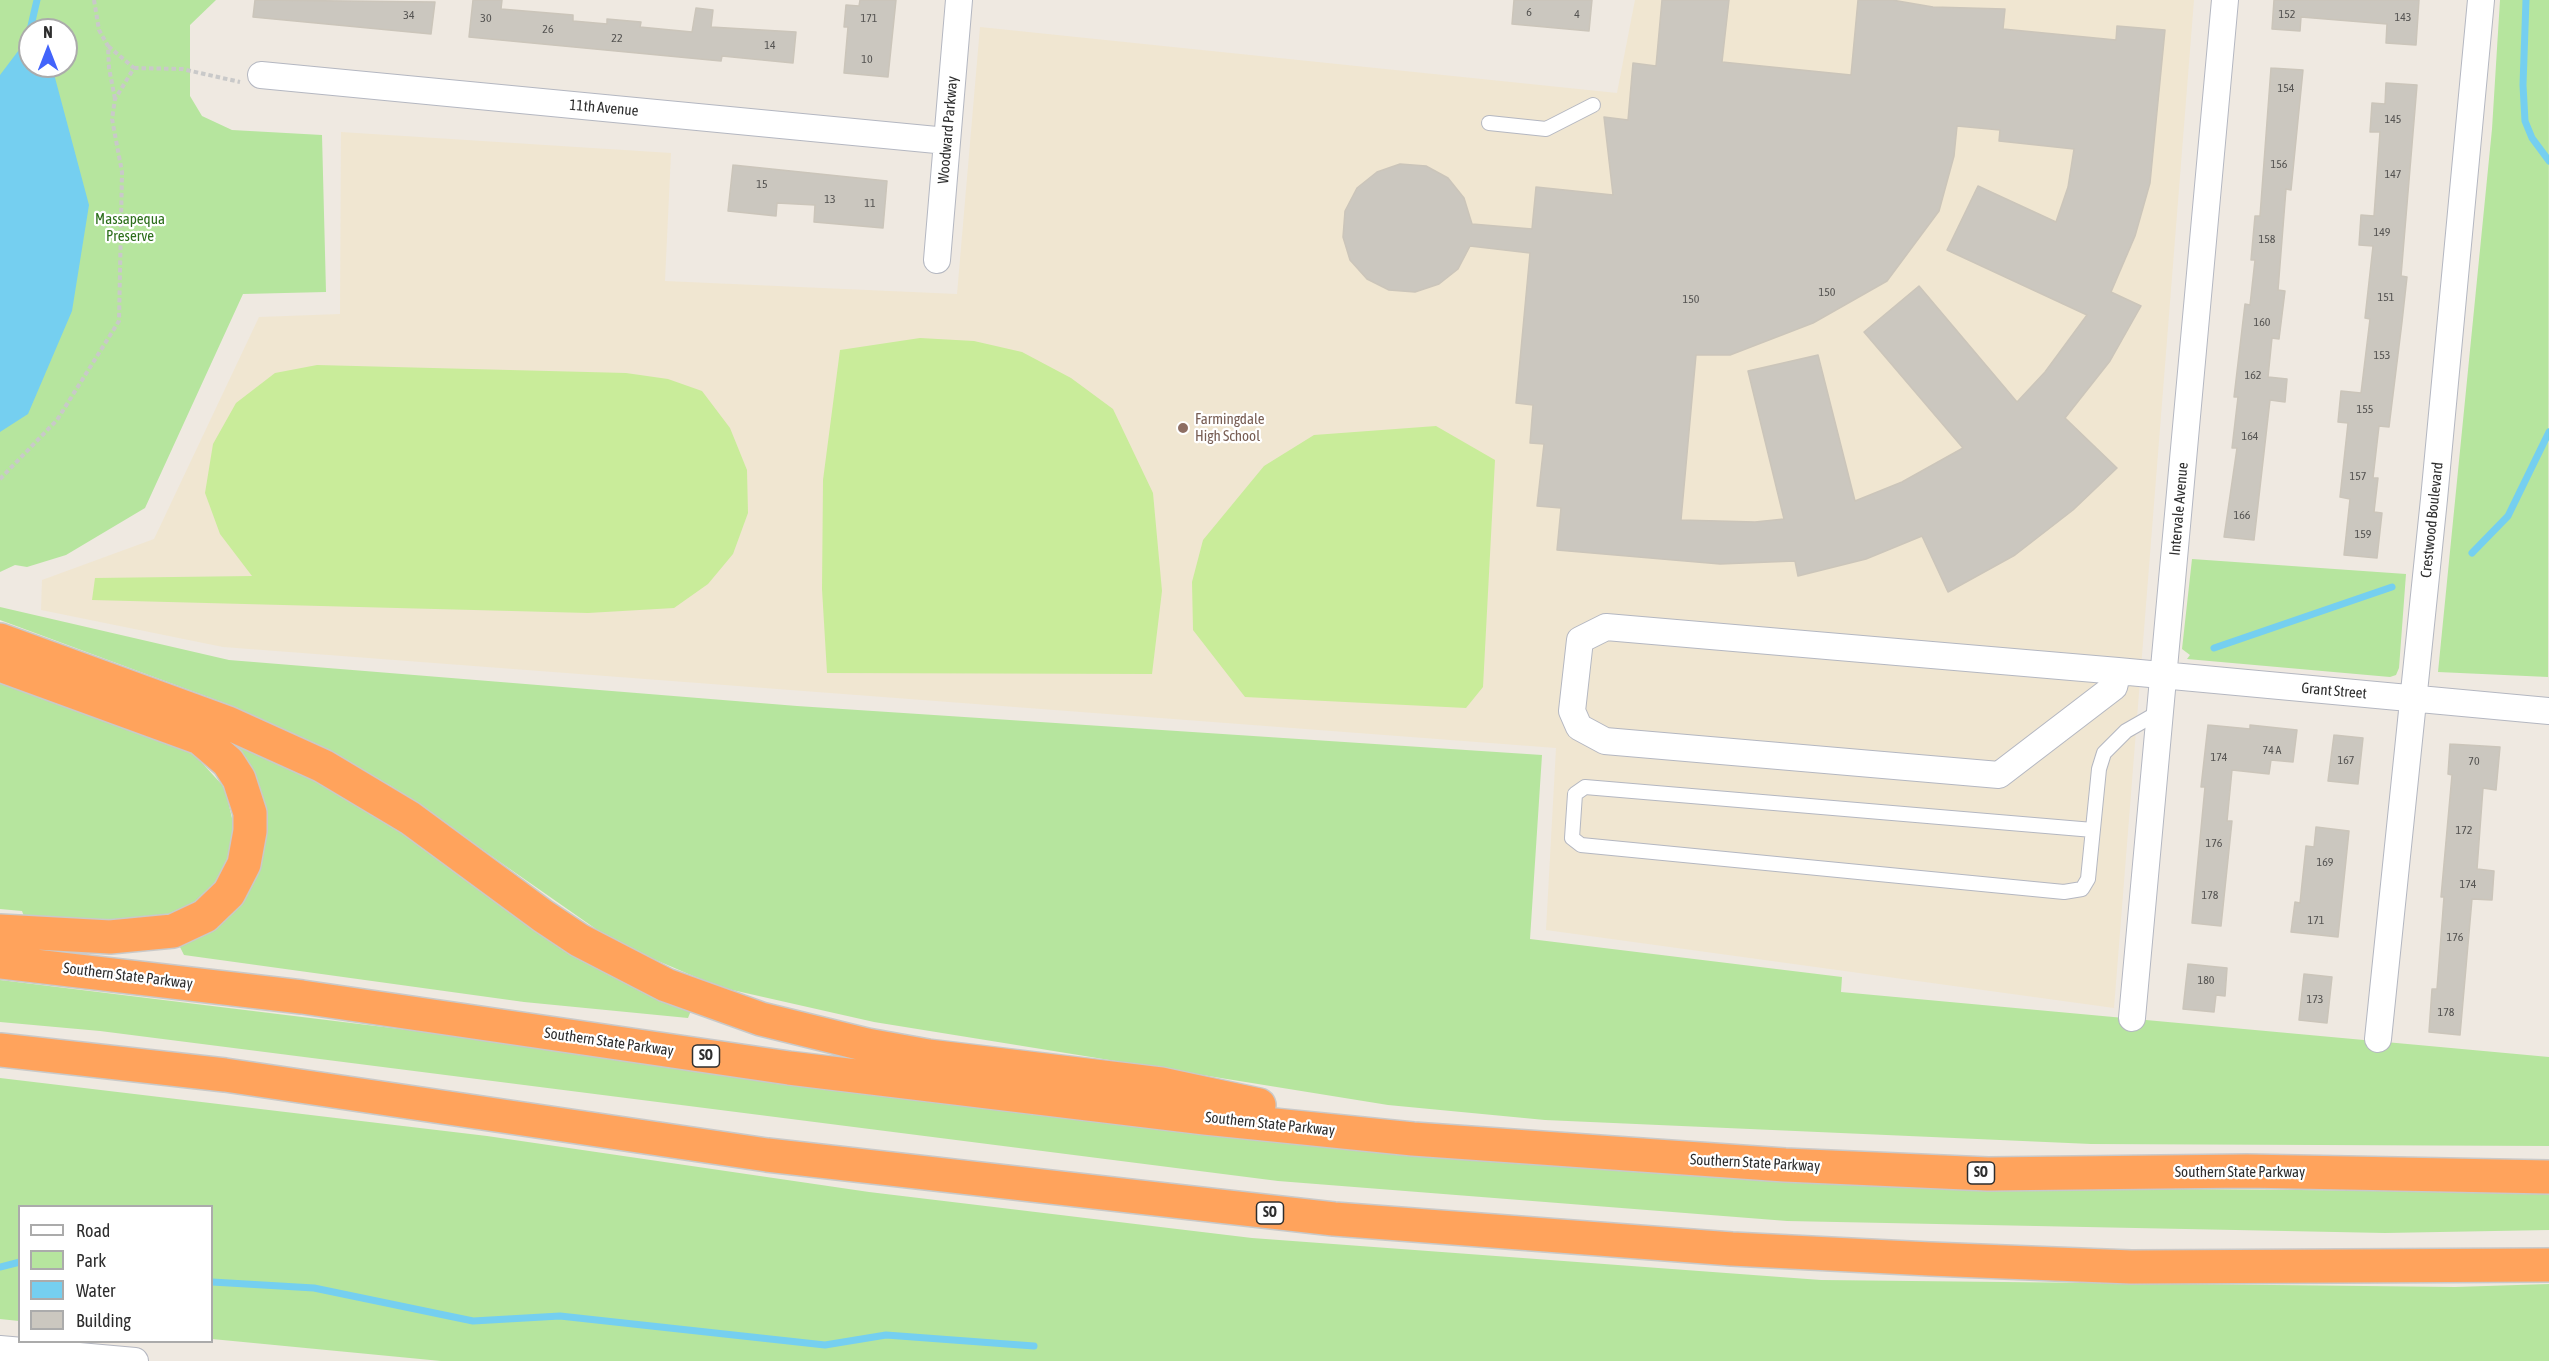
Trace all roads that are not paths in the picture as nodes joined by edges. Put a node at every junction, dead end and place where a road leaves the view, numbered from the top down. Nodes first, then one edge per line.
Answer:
1 (959, 0) edge
2 (2225, 0) edge
3 (2481, 0) edge
4 (261, 75) road end
5 (1593, 105) dead end
6 (1489, 123) dead end
7 (947, 141) junction
8 (937, 260) dead end
9 (0, 640) edge
10 (0, 665) edge
11 (2118, 671) junction
12 (2164, 675) junction
13 (2413, 698) junction
14 (2161, 711) junction
15 (2549, 711) edge
16 (2093, 830) junction
17 (0, 931) edge
18 (0, 962) edge
19 (2132, 1018) dead end
20 (2378, 1039) dead end
21 (0, 1050) edge
22 (1413, 1139) junction
23 (2549, 1177) edge
24 (2549, 1265) edge
25 (0, 1349) edge
26 (135, 1361) edge

1 - 7 street, Woodward Parkway
2 - 12 street, Intervale Avenue
3 - 13 street, Crestwood Boulevard
4 - 7 street, 11th Avenue
5 - 6 lane
7 - 8 street, Woodward Parkway
9 - 22 highway
10 - 17 highway
11 - 11 street, Grant Street
11 - 12 street, Grant Street
12 - 13 street, Grant Street
12 - 14 street, Intervale Avenue
13 - 15 street, Grant Street
13 - 20 street, Crestwood Boulevard
14 - 16 lane
14 - 19 street, Intervale Avenue
16 - 16 lane
18 - 22 highway, Southern State Parkway / SO
21 - 24 highway, SO
22 - 23 highway, Southern State Parkway / SO
25 - 26 street

